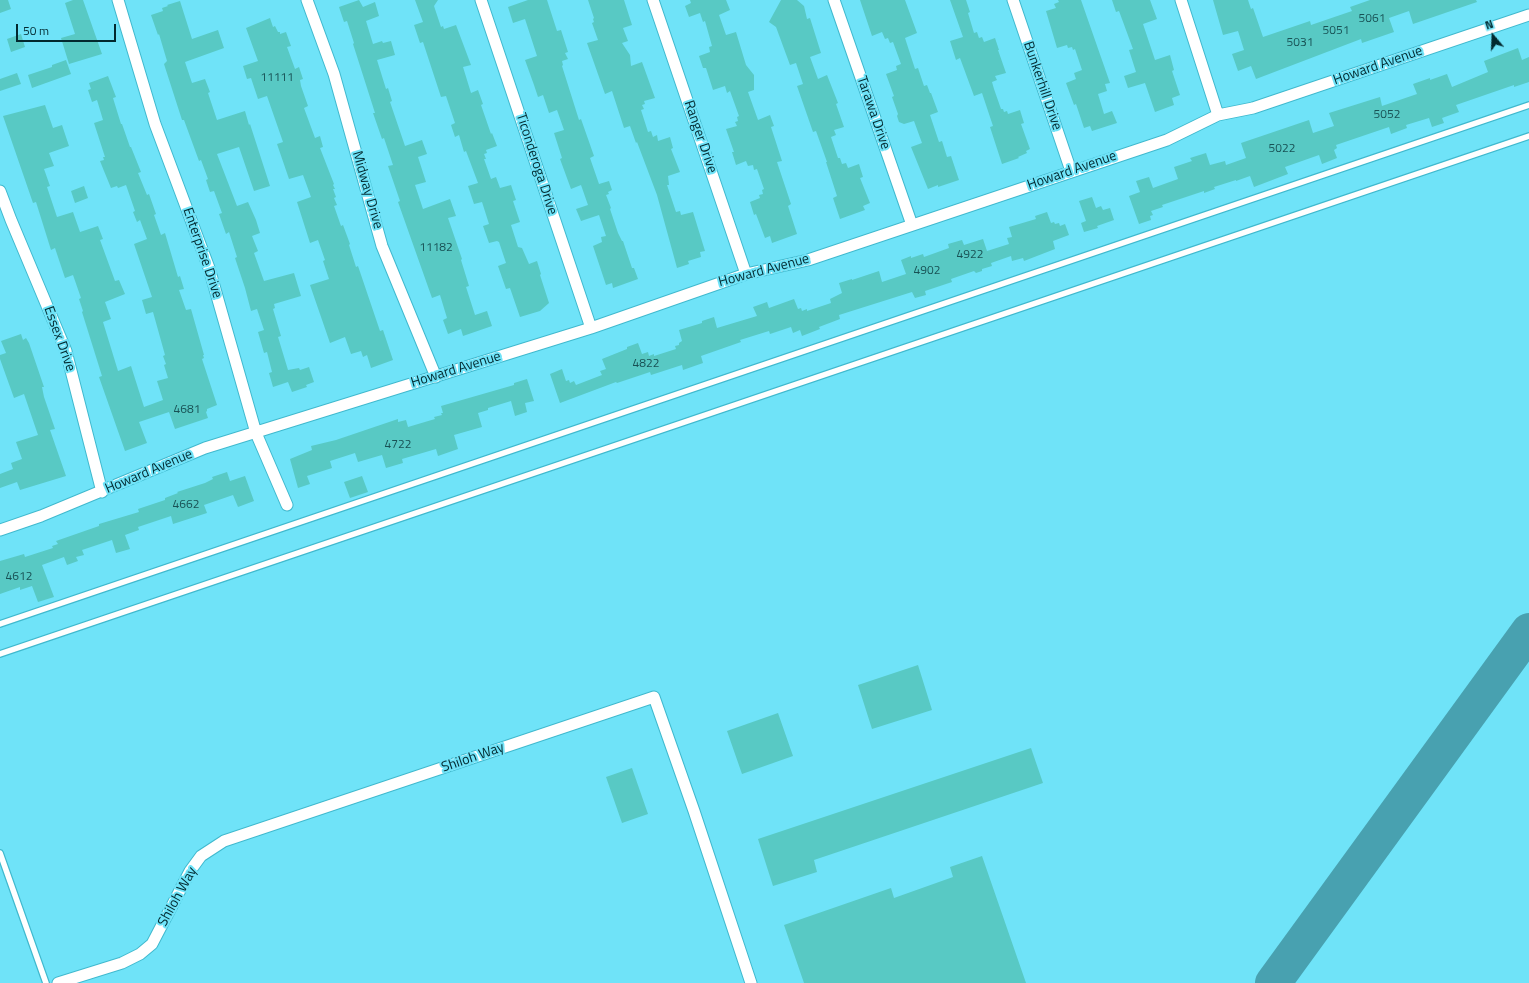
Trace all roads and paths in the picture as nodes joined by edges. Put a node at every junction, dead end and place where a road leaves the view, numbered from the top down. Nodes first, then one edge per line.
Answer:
1 (118, 0) edge
2 (307, 0) edge
3 (481, 0) edge
4 (653, 0) edge
5 (834, 0) edge
6 (1013, 0) edge
7 (1181, 0) edge
8 (1529, 15) edge
9 (1529, 105) edge
10 (1218, 115) junction
11 (1529, 136) edge
12 (1071, 172) junction
13 (0, 191) edge
14 (912, 225) junction
15 (746, 274) junction
16 (591, 328) junction
17 (436, 377) junction
18 (256, 433) junction
19 (102, 492) junction
20 (287, 505) dead end
21 (0, 530) edge
22 (0, 624) edge
23 (0, 654) edge
24 (0, 854) edge
25 (46, 983) edge
26 (58, 983) edge
27 (751, 983) edge

1 - 18 street, Enterprise Drive
2 - 17 street, Midway Drive
3 - 16 street, Ticonderoga Drive
4 - 15 street, Ranger Drive
5 - 14 street, Tarawa Drive
6 - 12 street, Bunkerhill Drive
7 - 10 street
8 - 10 street, Howard Avenue
9 - 22 lane
10 - 12 street, Howard Avenue
11 - 23 lane
12 - 14 street, Howard Avenue
13 - 19 street, Essex Drive
14 - 15 street, Howard Avenue
15 - 16 street, Howard Avenue
16 - 17 street, Howard Avenue
17 - 18 street, Howard Avenue
18 - 19 street, Howard Avenue
18 - 20 street, Enterprise Drive
19 - 21 street, Howard Avenue
24 - 25 lane
26 - 27 street, Shiloh Way

